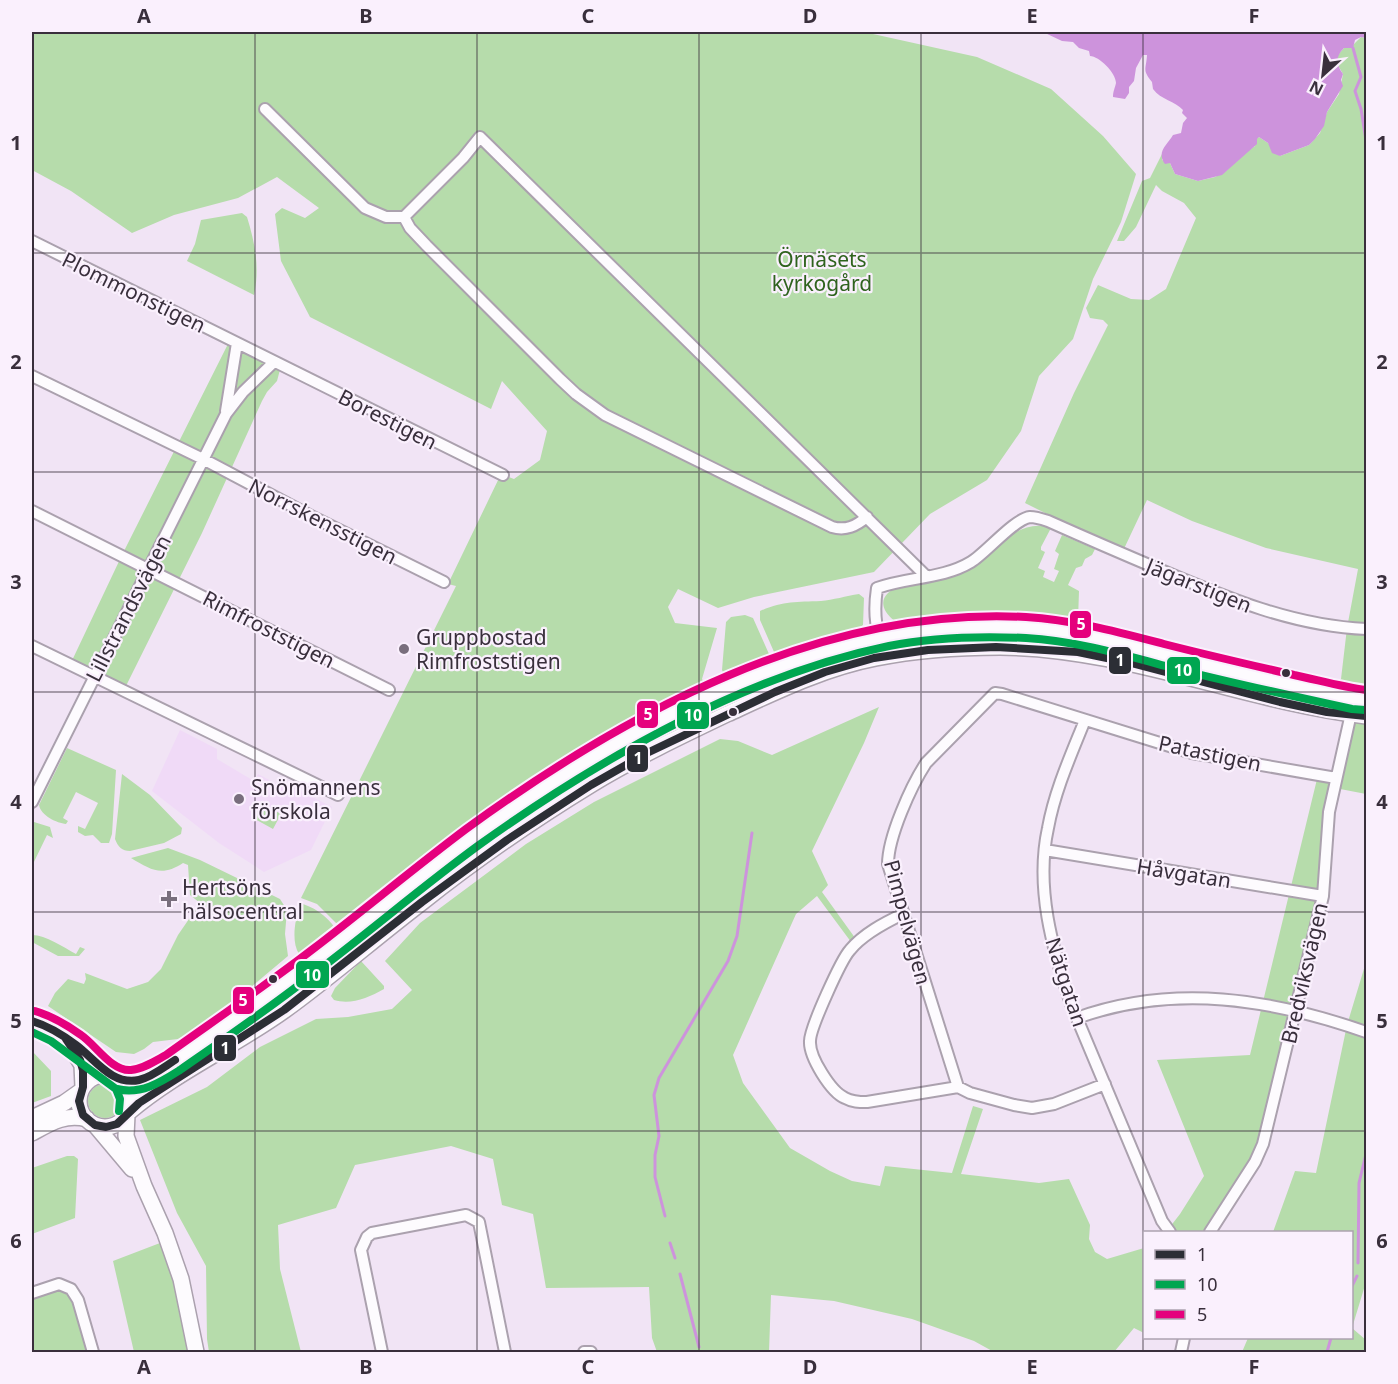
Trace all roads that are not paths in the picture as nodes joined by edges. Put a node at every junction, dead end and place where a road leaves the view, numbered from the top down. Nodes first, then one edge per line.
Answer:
1 (265, 109) dead end
2 (404, 217) junction
3 (32, 241) edge
4 (237, 343) junction
5 (274, 362) junction
6 (32, 376) edge
7 (226, 414) junction
8 (203, 459) junction
9 (503, 475) dead end
10 (32, 511) edge
11 (867, 517) junction
12 (148, 568) junction
13 (927, 576) junction
14 (444, 582) dead end
15 (1366, 629) edge
16 (879, 638) junction
17 (32, 646) edge
18 (886, 657) junction
19 (94, 677) junction
20 (389, 690) dead end
21 (1360, 708) edge
22 (1085, 720) junction
23 (1336, 778) junction
24 (338, 795) dead end
25 (32, 802) edge
26 (1045, 850) junction
27 (1323, 896) junction
28 (903, 914) junction
29 (1295, 1010) junction
30 (1077, 1018) junction
31 (32, 1021) edge
32 (1366, 1032) edge
33 (66, 1039) junction
34 (117, 1078) junction
35 (1105, 1084) junction
36 (958, 1087) junction
37 (82, 1089) junction
38 (128, 1114) junction
39 (32, 1118) edge
40 (91, 1122) junction
41 (32, 1133) edge
42 (144, 1186) junction
43 (1169, 1231) edge
44 (1211, 1231) edge
45 (32, 1293) edge
46 (93, 1353) edge
47 (196, 1353) edge
48 (382, 1353) edge
49 (504, 1353) edge
50 (584, 1353) edge
51 (591, 1353) edge

1 - 2 street
2 - 11 street
2 - 11 street
3 - 4 street, Plommonstigen
4 - 5 street
4 - 7 street, Lillstrandsvägen
5 - 7 street, Lillstrandsvägen
5 - 9 street, Borestigen
6 - 8 street, Norrskensstigen
7 - 8 street, Lillstrandsvägen
8 - 12 street, Lillstrandsvägen
8 - 14 street, Norrskensstigen
10 - 12 street, Rimfroststigen
11 - 13 street
12 - 19 street, Lillstrandsvägen
12 - 20 street, Rimfroststigen
13 - 15 street, Jägarstigen
13 - 16 street, Jägarstigen
16 - 18 street, Jägarstigen
16 - 21 main road
16 - 34 main road
17 - 19 street
18 - 21 main road
18 - 38 main road
19 - 24 street
19 - 25 street, Lillstrandsvägen
21 - 23 street, Bredviksvägen
22 - 23 street, Patastigen
22 - 26 street, Nätgatan
22 - 28 street, Pimpelvägen
23 - 27 street, Bredviksvägen
26 - 27 street, Håvgatan
26 - 30 street, Nätgatan
27 - 29 street, Bredviksvägen
28 - 36 street, Pimpelvägen
28 - 36 street
29 - 30 street
29 - 32 street
29 - 44 street, Bredviksvägen
30 - 35 street, Nätgatan
31 - 33 main road
33 - 34 main road
33 - 37 main road
34 - 37 main road
34 - 38 main road
35 - 36 street
35 - 43 street, Nätgatan
37 - 39 main road
37 - 40 main road
38 - 40 main road
38 - 42 main road
40 - 41 main road
40 - 42 main road
42 - 47 main road
45 - 46 street
48 - 49 street
50 - 51 street

